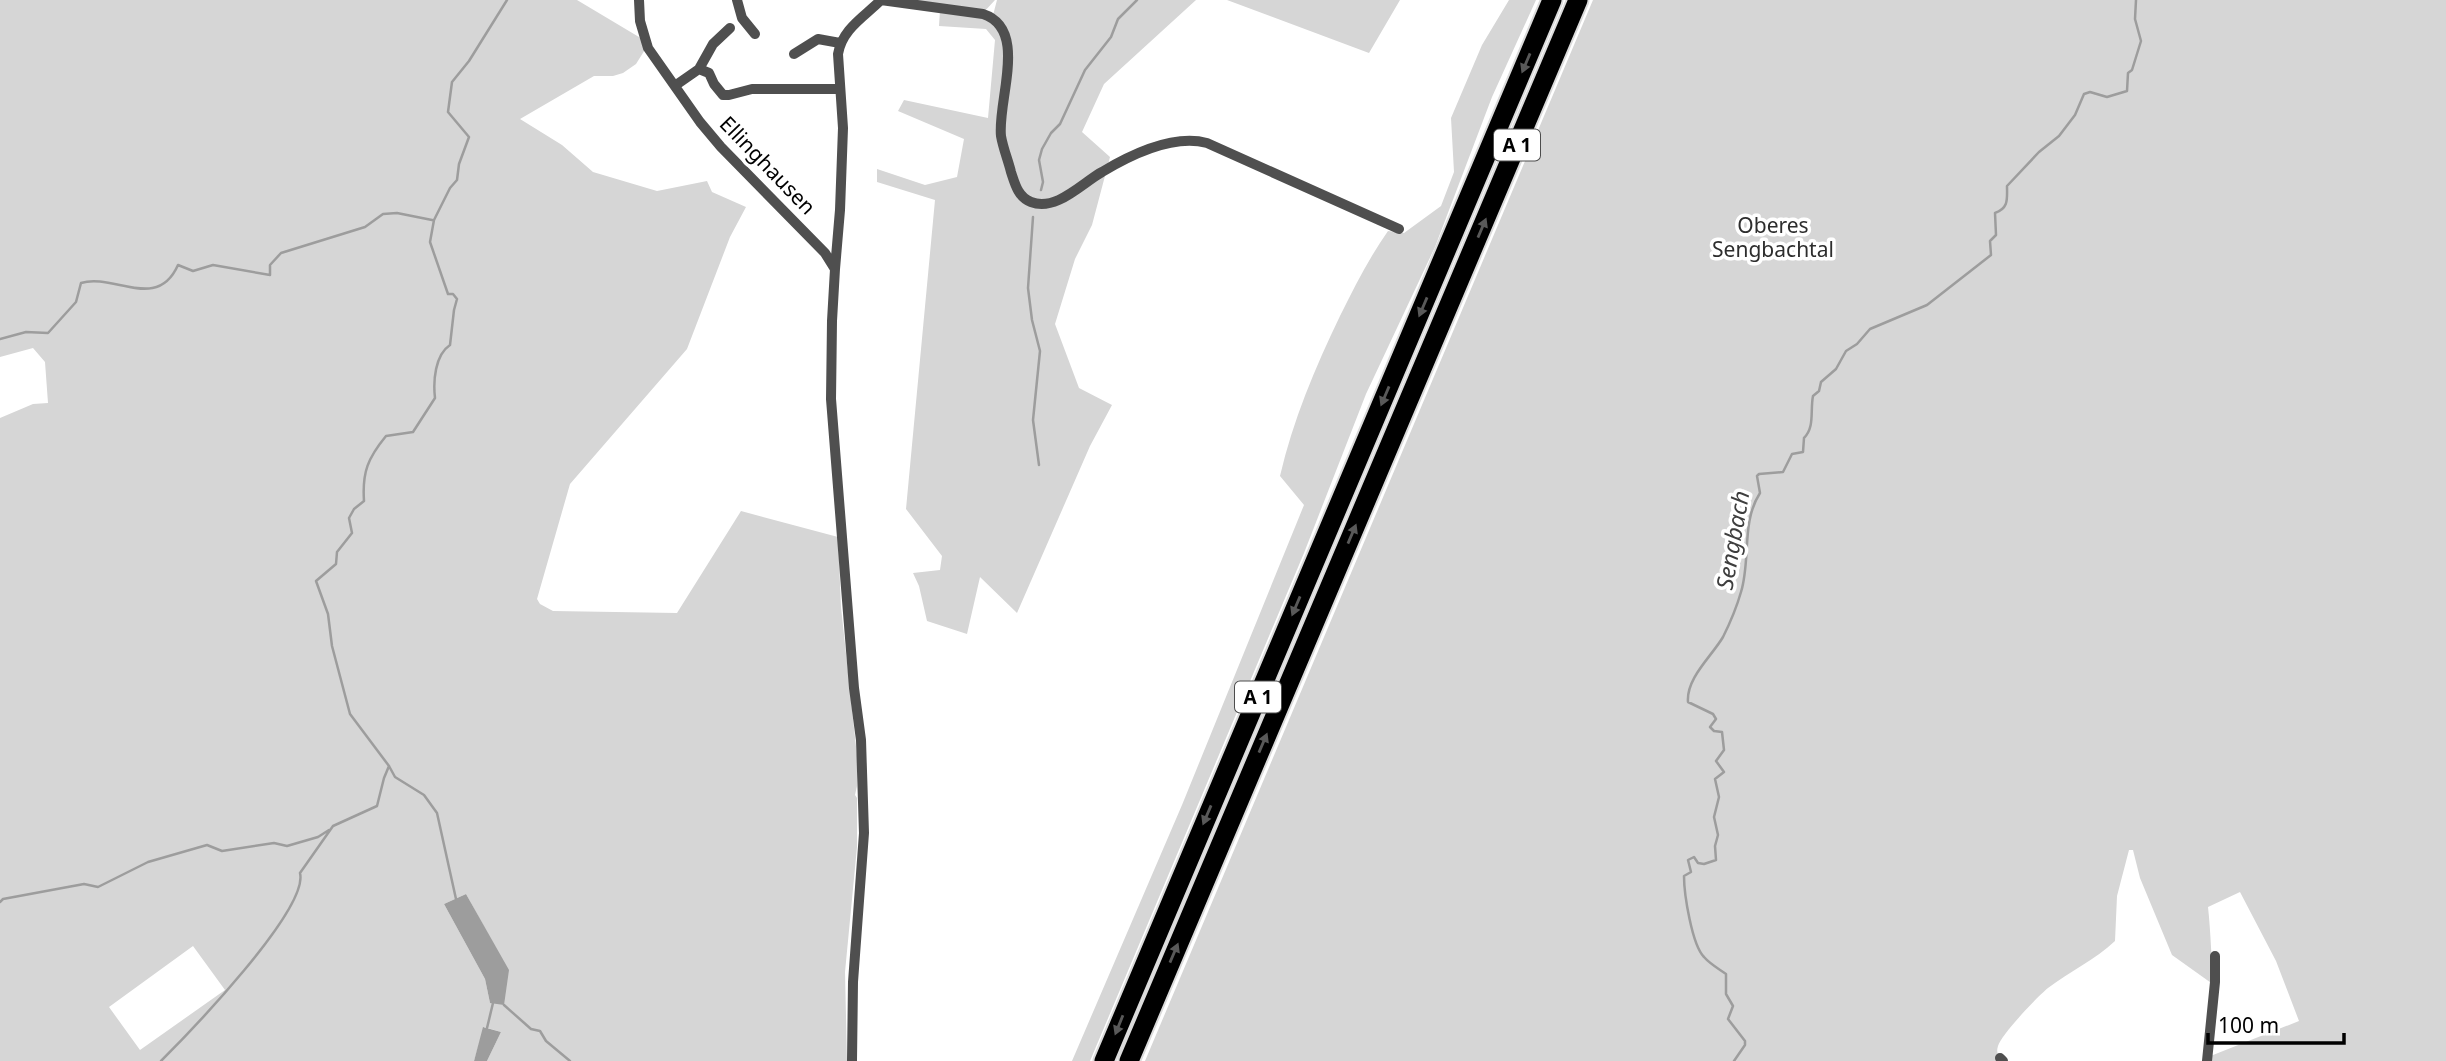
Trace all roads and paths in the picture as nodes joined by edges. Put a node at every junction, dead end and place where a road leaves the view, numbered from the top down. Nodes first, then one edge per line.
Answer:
1 (639, 0) edge
2 (737, 0) edge
3 (881, 0) edge
4 (1552, 0) edge
5 (1578, 0) edge
6 (730, 28) dead end
7 (755, 34) dead end
8 (840, 43) junction
9 (794, 54) dead end
10 (699, 69) junction
11 (676, 85) junction
12 (840, 89) junction
13 (1399, 229) dead end
14 (835, 269) junction
15 (2214, 956) dead end
16 (852, 1061) edge
17 (1104, 1061) edge
18 (1129, 1061) edge
19 (2207, 1061) edge

1 - 11 street, Ellinghausen
2 - 7 street
3 - 8 street
3 - 13 street
4 -> 17 highway, A 1
18 -> 5 highway, A 1
6 - 10 street
8 - 9 street
8 - 12 street, Ellinghausen
10 - 11 street
10 - 12 street, Ellinghausen
11 - 14 street, Ellinghausen
12 - 14 street, Ellinghausen
14 - 16 street, Ellinghausen
15 - 19 street

